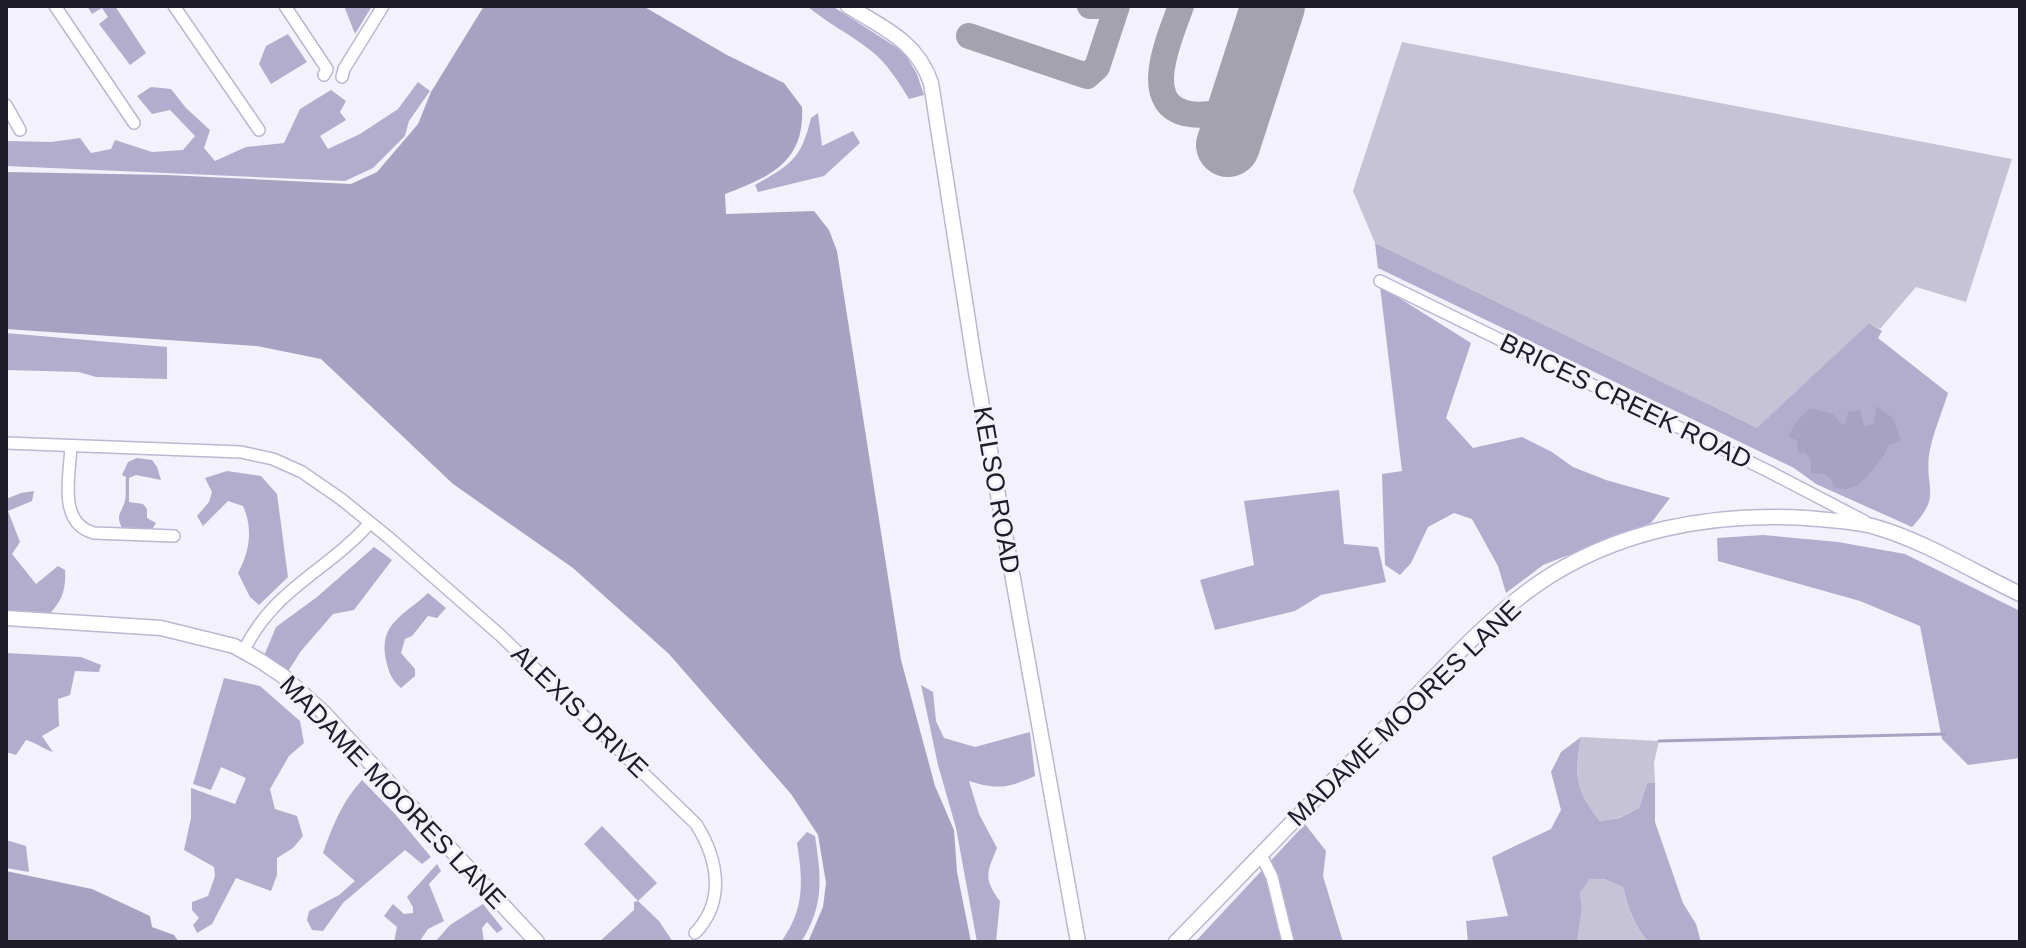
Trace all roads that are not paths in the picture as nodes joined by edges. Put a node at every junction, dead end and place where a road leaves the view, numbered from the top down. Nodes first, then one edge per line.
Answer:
1 (55, 6) edge
2 (174, 6) edge
3 (285, 6) edge
4 (383, 6) edge
5 (848, 6) edge
6 (324, 75) dead end
7 (342, 77) dead end
8 (6, 105) edge
9 (134, 123) dead end
10 (20, 130) dead end
11 (259, 130) dead end
12 (1380, 281) dead end
13 (6, 443) edge
14 (71, 446) junction
15 (370, 523) junction
16 (1870, 526) junction
17 (174, 536) dead end
18 (2020, 594) edge
19 (6, 618) edge
20 (243, 652) junction
21 (1261, 855) junction
22 (695, 933) dead end
23 (537, 942) edge
24 (1078, 942) edge
25 (1176, 942) edge
26 (1288, 942) edge

1 - 9 street
2 - 11 street
3 - 6 street
4 - 7 street
5 - 24 street, KELSO ROAD
8 - 10 street
12 - 16 street, BRICES CREEK ROAD
13 - 14 street, ALEXIS DRIVE
14 - 15 street, ALEXIS DRIVE
14 - 17 street
15 - 20 street
15 - 22 street, ALEXIS DRIVE
16 - 18 street, MADAME MOORES LANE
16 - 21 street, MADAME MOORES LANE
19 - 20 street, MADAME MOORES LANE
20 - 23 street, MADAME MOORES LANE
21 - 25 street, MADAME MOORES LANE
21 - 26 street

